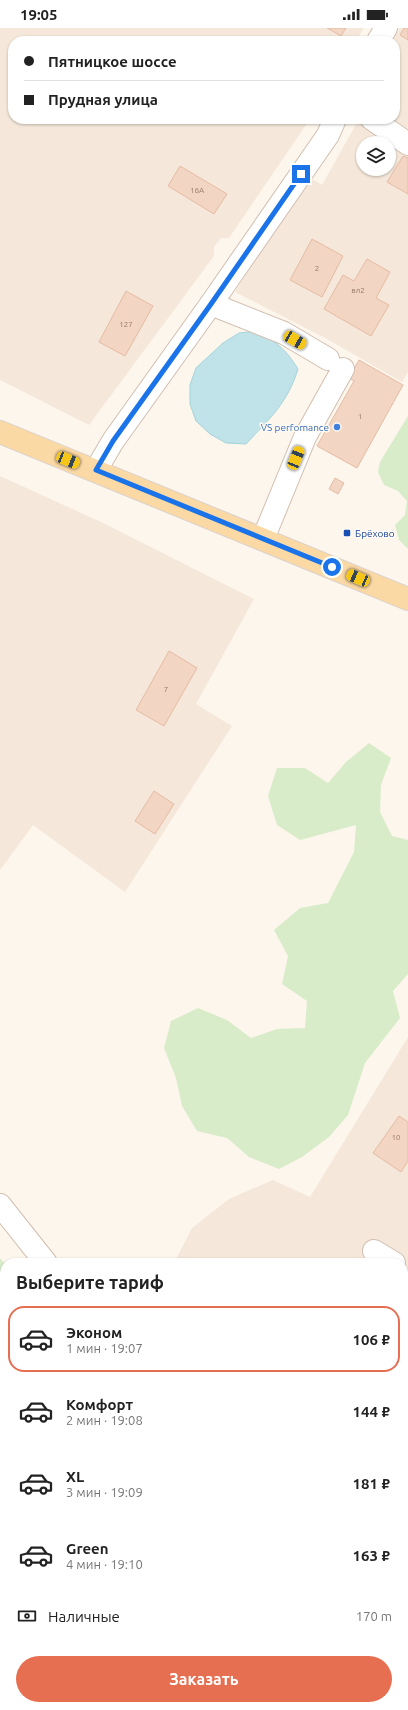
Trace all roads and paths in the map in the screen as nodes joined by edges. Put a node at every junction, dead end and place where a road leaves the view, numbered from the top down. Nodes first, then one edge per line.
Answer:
1 (333, 124) edge
2 (379, 124) edge
3 (408, 144) edge
4 (211, 304) junction
5 (0, 432) edge
6 (96, 470) junction
7 (263, 539) junction
8 (408, 599) edge
9 (0, 1205) edge
10 (374, 1251) dead end
11 (42, 1258) edge
12 (386, 1258) edge

1 - 4 street
2 - 3 street
4 - 6 street
4 - 7 street
5 - 6 main road
6 - 7 main road
7 - 8 main road
9 - 11 street
10 - 12 street

